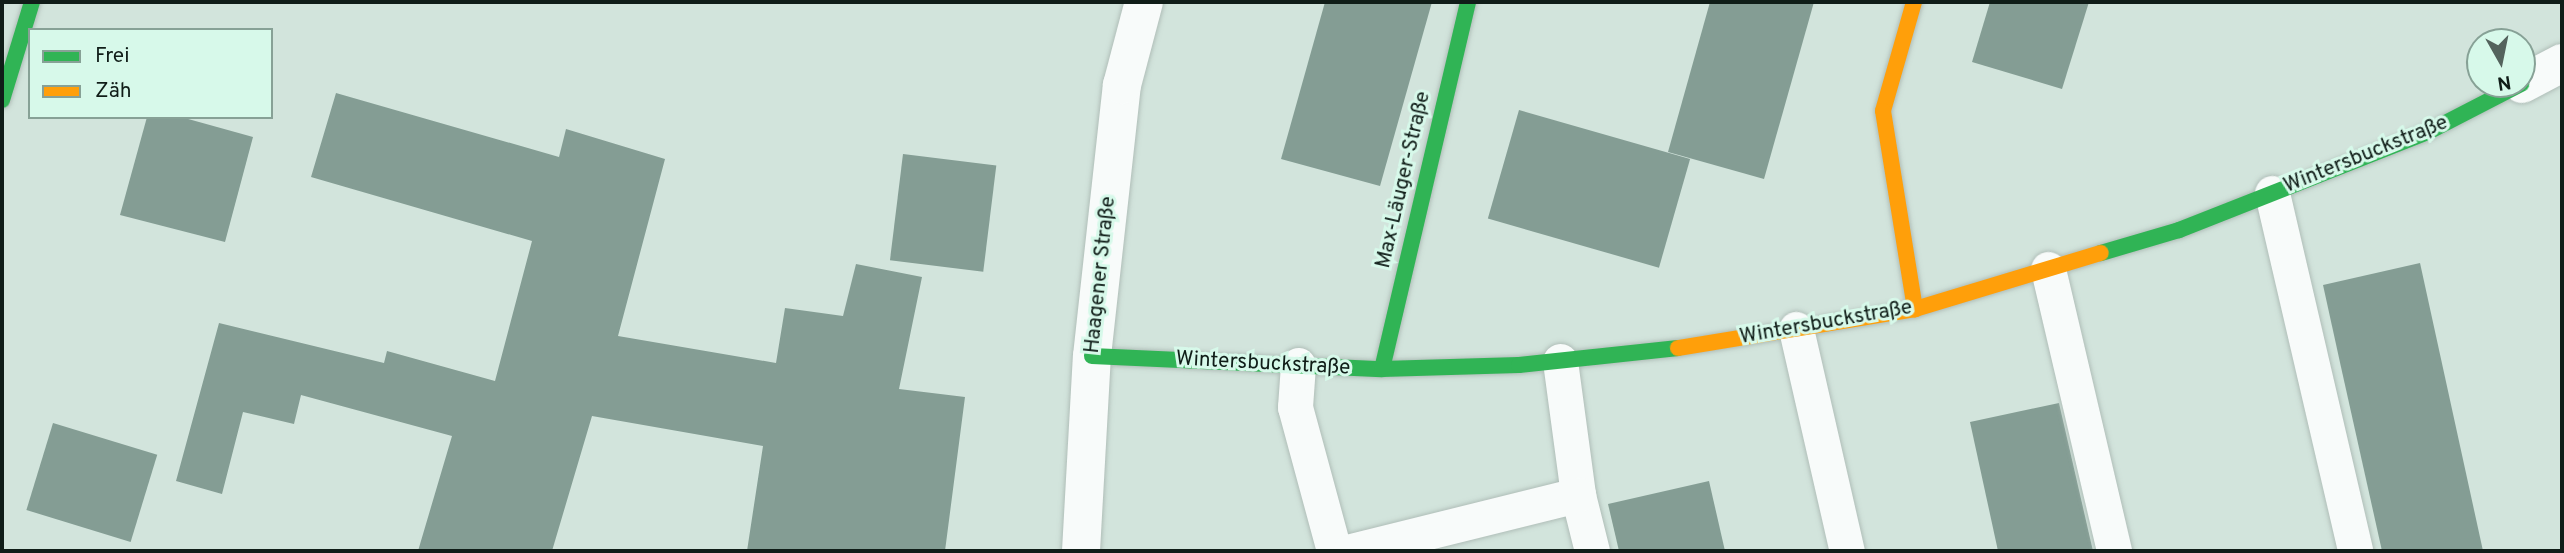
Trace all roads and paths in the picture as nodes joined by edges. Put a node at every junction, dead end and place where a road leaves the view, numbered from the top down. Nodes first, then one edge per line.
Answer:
1 (32, 2) edge
2 (1144, 2) edge
3 (1468, 2) edge
4 (1914, 2) edge
5 (2562, 63) edge
6 (2536, 77) edge
7 (2495, 98) edge
8 (2, 100) edge
9 (2273, 193) junction
10 (2048, 269) junction
11 (1915, 309) junction
12 (1796, 329) junction
13 (1092, 356) junction
14 (1560, 361) junction
15 (1298, 365) junction
16 (1382, 369) junction
17 (1578, 495) junction
18 (1081, 551) edge
19 (1334, 551) edge
20 (1351, 551) edge
21 (1592, 551) edge
22 (1847, 551) edge
23 (2114, 551) edge
24 (2355, 551) edge

1 - 8 street
2 - 13 street, Haagener Straße
3 - 16 street, Max-Läuger-Straße
4 - 11 street
5 - 6 street, Wintersbuckstraße
7 - 9 street, Wintersbuckstraße
9 - 10 street, Wintersbuckstraße
9 - 24 lane
10 - 11 street, Wintersbuckstraße
10 - 23 lane
11 - 12 street, Wintersbuckstraße
12 - 14 street, Wintersbuckstraße
12 - 22 lane
13 - 15 street, Wintersbuckstraße
13 - 18 street, Haagener Straße
14 - 16 street, Wintersbuckstraße
14 - 17 lane
15 - 16 street, Wintersbuckstraße
15 - 19 lane
17 - 20 lane
17 - 21 lane

